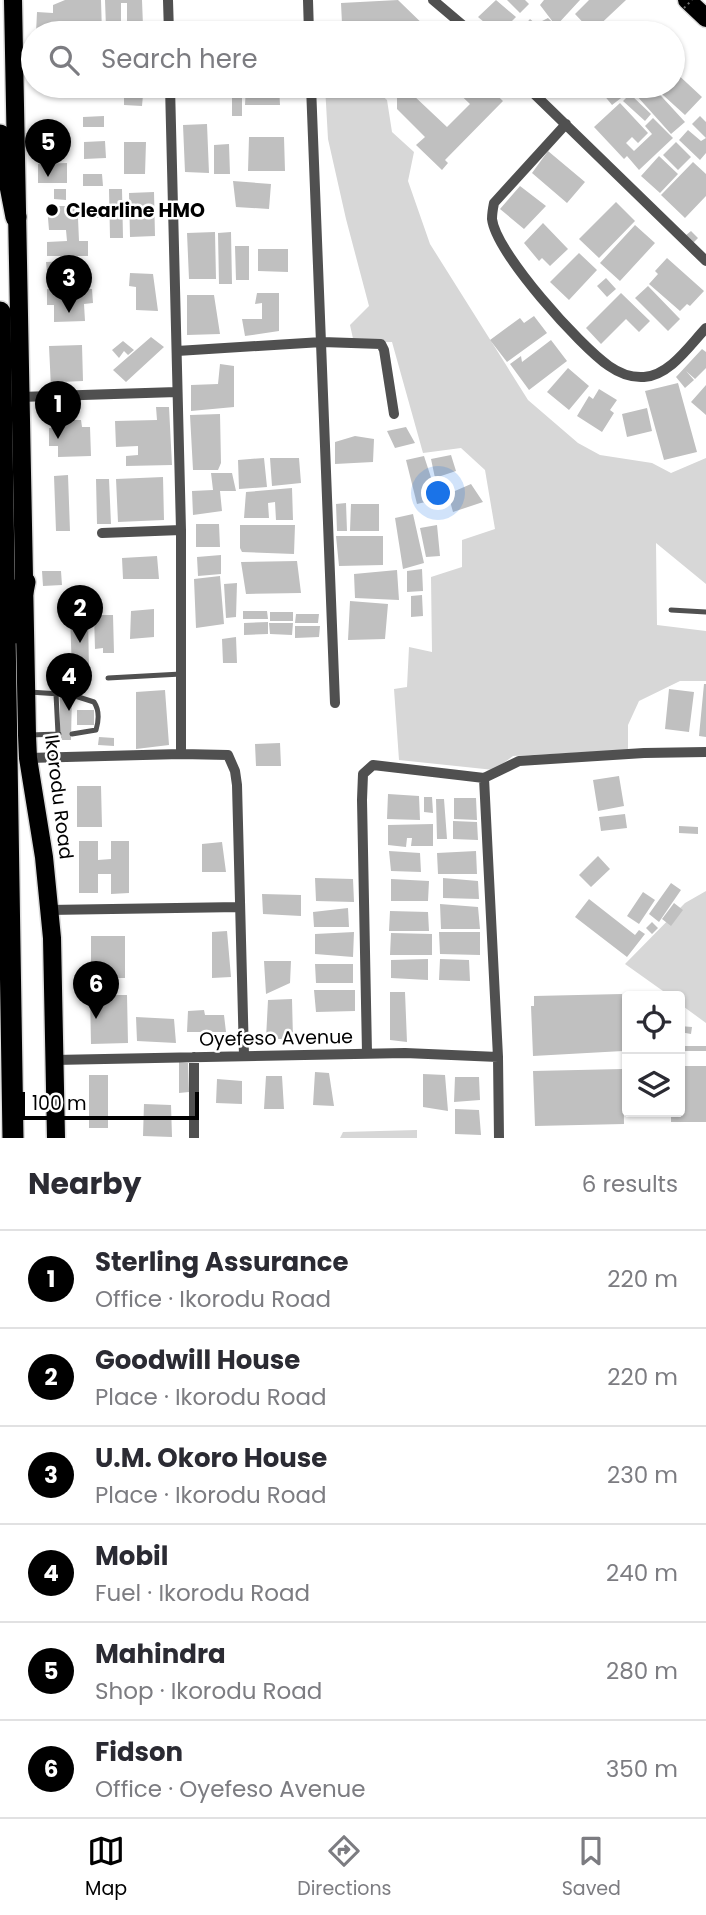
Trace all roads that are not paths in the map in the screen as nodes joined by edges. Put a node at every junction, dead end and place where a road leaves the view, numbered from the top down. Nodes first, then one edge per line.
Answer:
1 (13, 0) edge
2 (168, 0) edge
3 (308, 0) edge
4 (433, 0) edge
5 (688, 3) edge
6 (706, 18) edge
7 (169, 21) edge
8 (309, 21) edge
9 (458, 21) edge
10 (170, 98) edge
11 (312, 98) edge
12 (539, 98) edge
13 (566, 124) junction
14 (0, 135) edge
15 (16, 217) junction
16 (706, 261) edge
17 (0, 312) edge
18 (706, 328) edge
19 (322, 342) junction
20 (177, 351) junction
21 (177, 392) junction
22 (20, 397) junction
23 (394, 414) dead end
24 (181, 530) junction
25 (102, 533) dead end
26 (25, 582) junction
27 (671, 610) dead end
28 (706, 611) edge
29 (181, 674) junction
30 (7, 677) junction
31 (108, 678) dead end
32 (27, 692) junction
33 (72, 695) dead end
34 (335, 703) dead end
35 (72, 734) dead end
36 (27, 735) junction
37 (706, 752) edge
38 (181, 754) junction
39 (28, 758) junction
40 (484, 778) junction
41 (240, 907) junction
42 (48, 910) junction
43 (367, 1053) junction
44 (244, 1056) junction
45 (194, 1057) junction
46 (498, 1058) junction
47 (54, 1060) junction
48 (13, 1138) edge
49 (56, 1138) edge
50 (194, 1138) edge
51 (499, 1138) edge

1 - 15 main road, Ikorodu Road
2 - 7 street
3 - 8 street
4 - 9 street
5 - 6 main road
10 - 20 street
11 - 19 street
12 - 13 street
13 - 16 street
13 - 18 street
14 - 15 highway
15 - 22 main road, Ikorodu Road
17 - 30 highway
19 - 20 street
19 - 23 street
19 - 34 street
20 - 21 street
21 - 22 street
21 - 24 street
22 - 26 main road, Ikorodu Road
24 - 25 street
24 - 29 street
26 - 30 highway
26 - 32 main road, Ikorodu Road
27 - 28 lane
29 - 31 lane
29 - 38 street
30 - 48 highway
32 - 36 main road, Ikorodu Road
32 - 36 lane
33 - 35 lane
36 - 39 main road, Ikorodu Road
37 - 40 street
38 - 39 street
38 - 41 street
39 - 42 main road, Ikorodu Road
40 - 43 street
40 - 46 street
41 - 42 street
41 - 44 street
42 - 47 main road, Ikorodu Road
43 - 44 street, Oyefeso Avenue
43 - 46 street, Oyefeso Avenue
44 - 45 street, Oyefeso Avenue
45 - 47 street, Oyefeso Avenue
45 - 50 street
46 - 51 street
47 - 49 main road, Ikorodu Road

